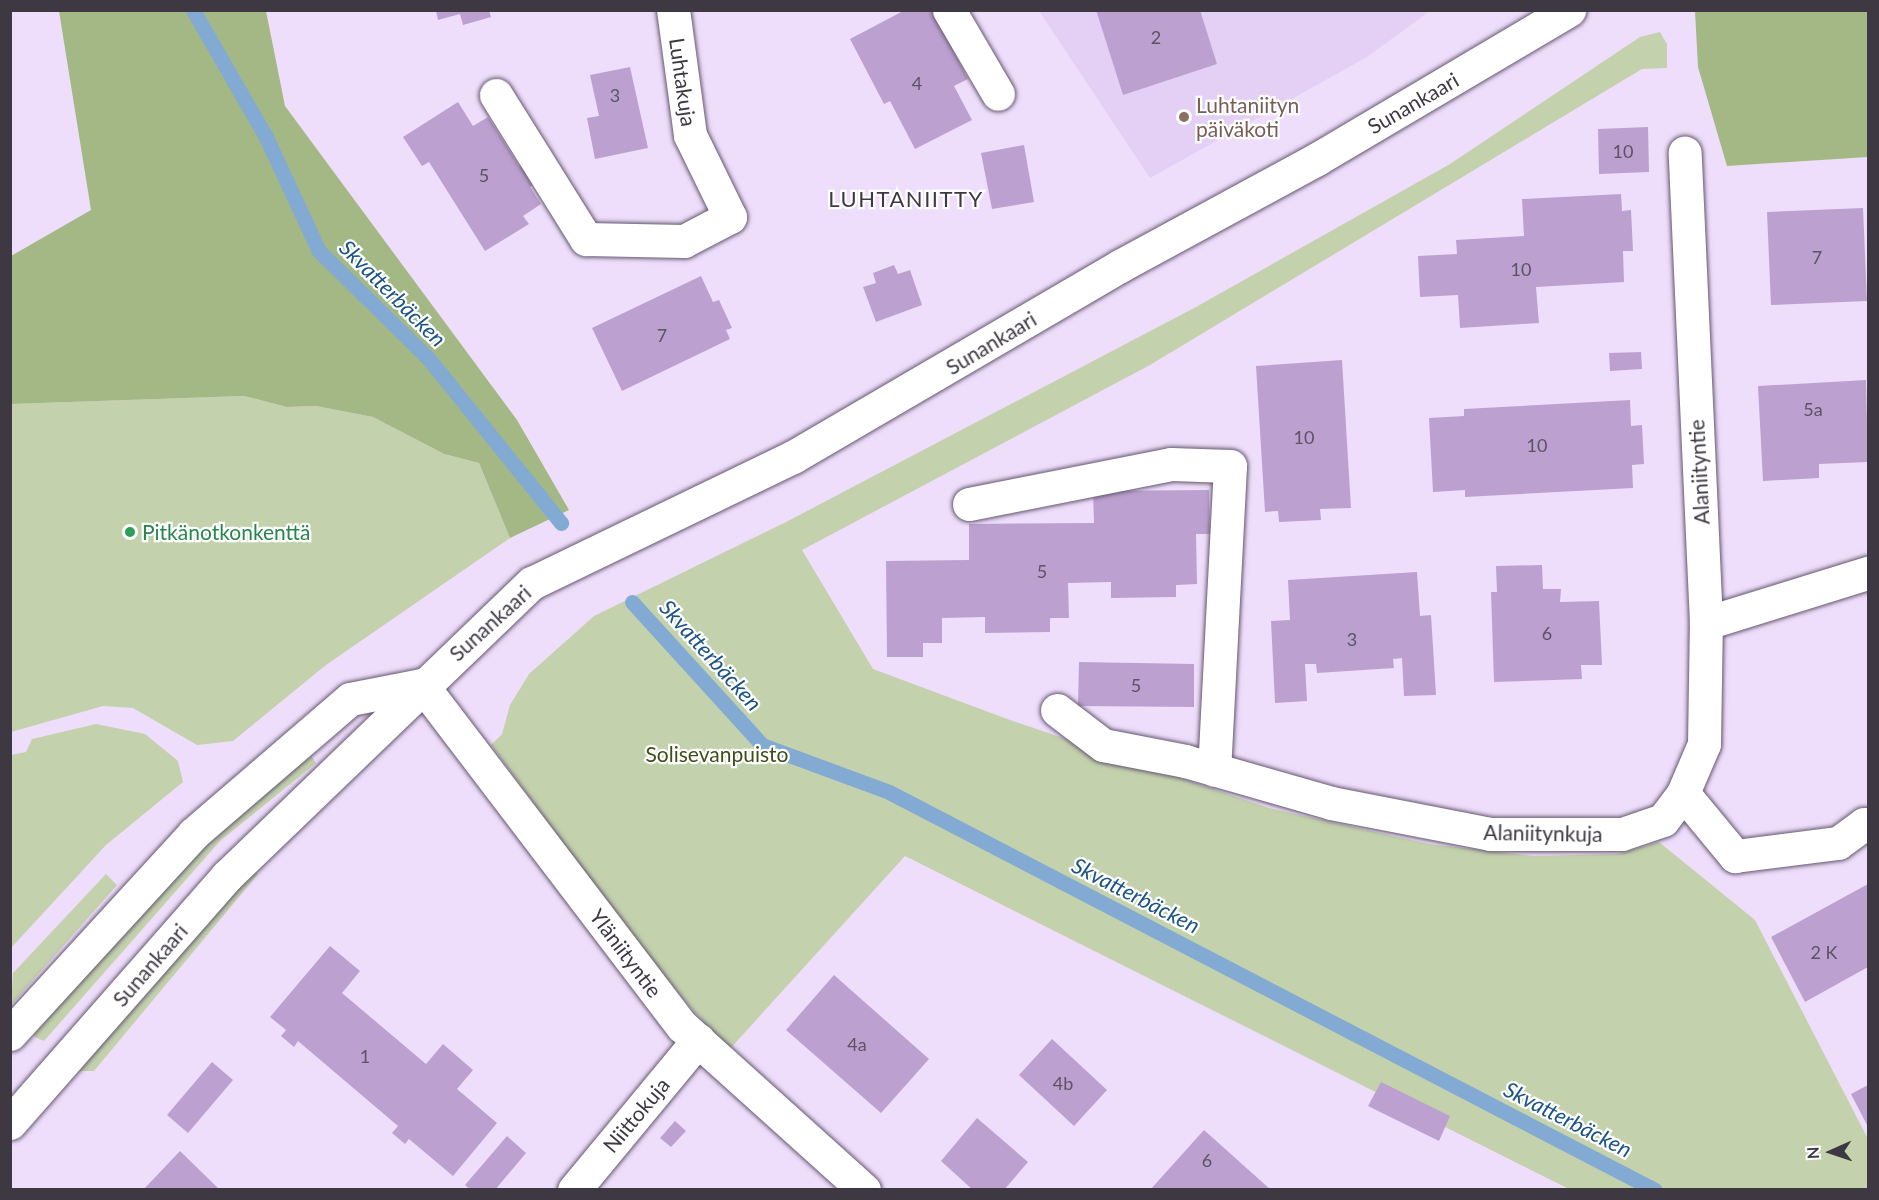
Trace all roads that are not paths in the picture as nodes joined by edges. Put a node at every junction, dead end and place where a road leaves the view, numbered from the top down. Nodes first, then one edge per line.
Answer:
1 (673, 10) edge
2 (949, 10) edge
3 (1569, 10) edge
4 (998, 94) dead end
5 (496, 95) dead end
6 (1685, 152) dead end
7 (969, 504) dead end
8 (1869, 573) edge
9 (1706, 623) junction
10 (422, 685) junction
11 (1057, 710) dead end
12 (1200, 765) junction
13 (1683, 793) junction
14 (1869, 826) edge
15 (10, 1034) edge
16 (698, 1040) junction
17 (10, 1123) edge
18 (574, 1190) edge
19 (864, 1190) edge

1 - 5 street, Luhtakuja
2 - 4 street
3 - 10 street, Sunankaari
6 - 9 street, Alaniityntie
7 - 12 street
8 - 9 street
9 - 13 street, Alaniitynkuja
10 - 15 street
10 - 16 street, Yläniityntie
10 - 17 street, Sunankaari
11 - 12 street, Alaniitynkuja
12 - 13 street, Alaniitynkuja
13 - 14 street
16 - 18 street, Niittokuja
16 - 19 street, Yläniityntie

